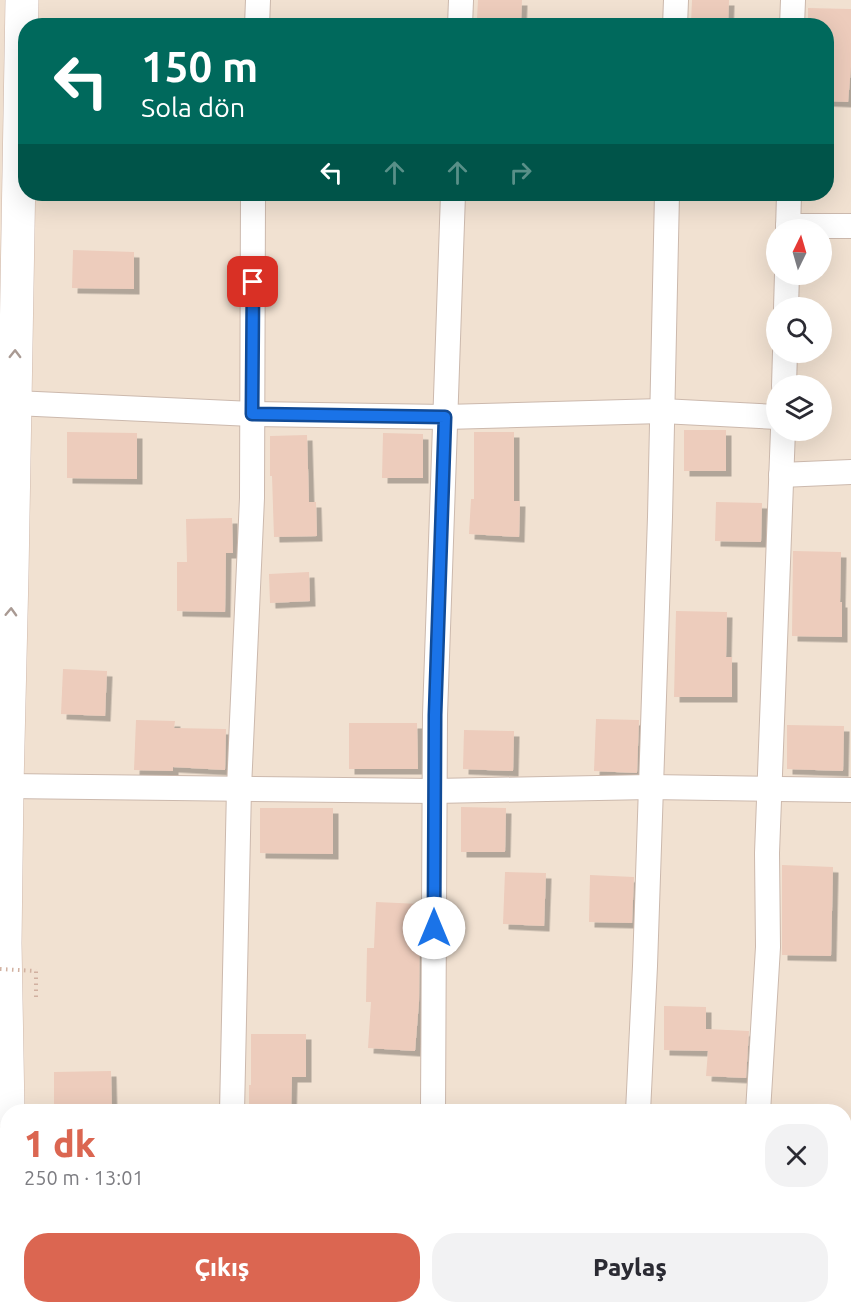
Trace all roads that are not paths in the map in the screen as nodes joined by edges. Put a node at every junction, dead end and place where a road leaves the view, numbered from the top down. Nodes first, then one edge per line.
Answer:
1 (258, 0) edge
2 (461, 0) edge
3 (676, 0) edge
4 (793, 0) edge
5 (257, 18) edge
6 (460, 18) edge
7 (675, 18) edge
8 (792, 18) edge
9 (19, 201) edge
10 (253, 201) edge
11 (453, 201) edge
12 (667, 201) edge
13 (789, 201) edge
14 (788, 219) edge
15 (851, 226) edge
16 (832, 227) edge
17 (15, 403) junction
18 (662, 411) junction
19 (252, 414) junction
20 (766, 416) edge
21 (445, 417) junction
22 (783, 441) edge
23 (851, 472) edge
24 (782, 475) junction
25 (6, 786) junction
26 (650, 787) junction
27 (239, 788) junction
28 (769, 788) junction
29 (851, 790) edge
30 (434, 791) junction
31 (8, 1104) edge
32 (232, 1104) edge
33 (433, 1104) edge
34 (638, 1104) edge
35 (758, 1104) edge

1 - 5 street
2 - 6 street
3 - 7 street
4 - 8 street
17 -> 9 main road
10 - 19 street
11 - 21 street
12 - 18 street
13 - 14 street
15 - 16 street
17 - 19 street
25 -> 17 main road
18 - 20 street
18 - 21 street
18 - 26 street
19 - 21 street
19 - 27 street
21 - 30 street
22 - 24 street
23 - 24 street
24 - 28 street
25 - 27 street
25 - 31 main road
26 - 28 street
26 - 30 street
26 - 34 street
27 - 30 street
27 - 32 street
28 - 29 street
28 - 35 street
30 - 33 street

